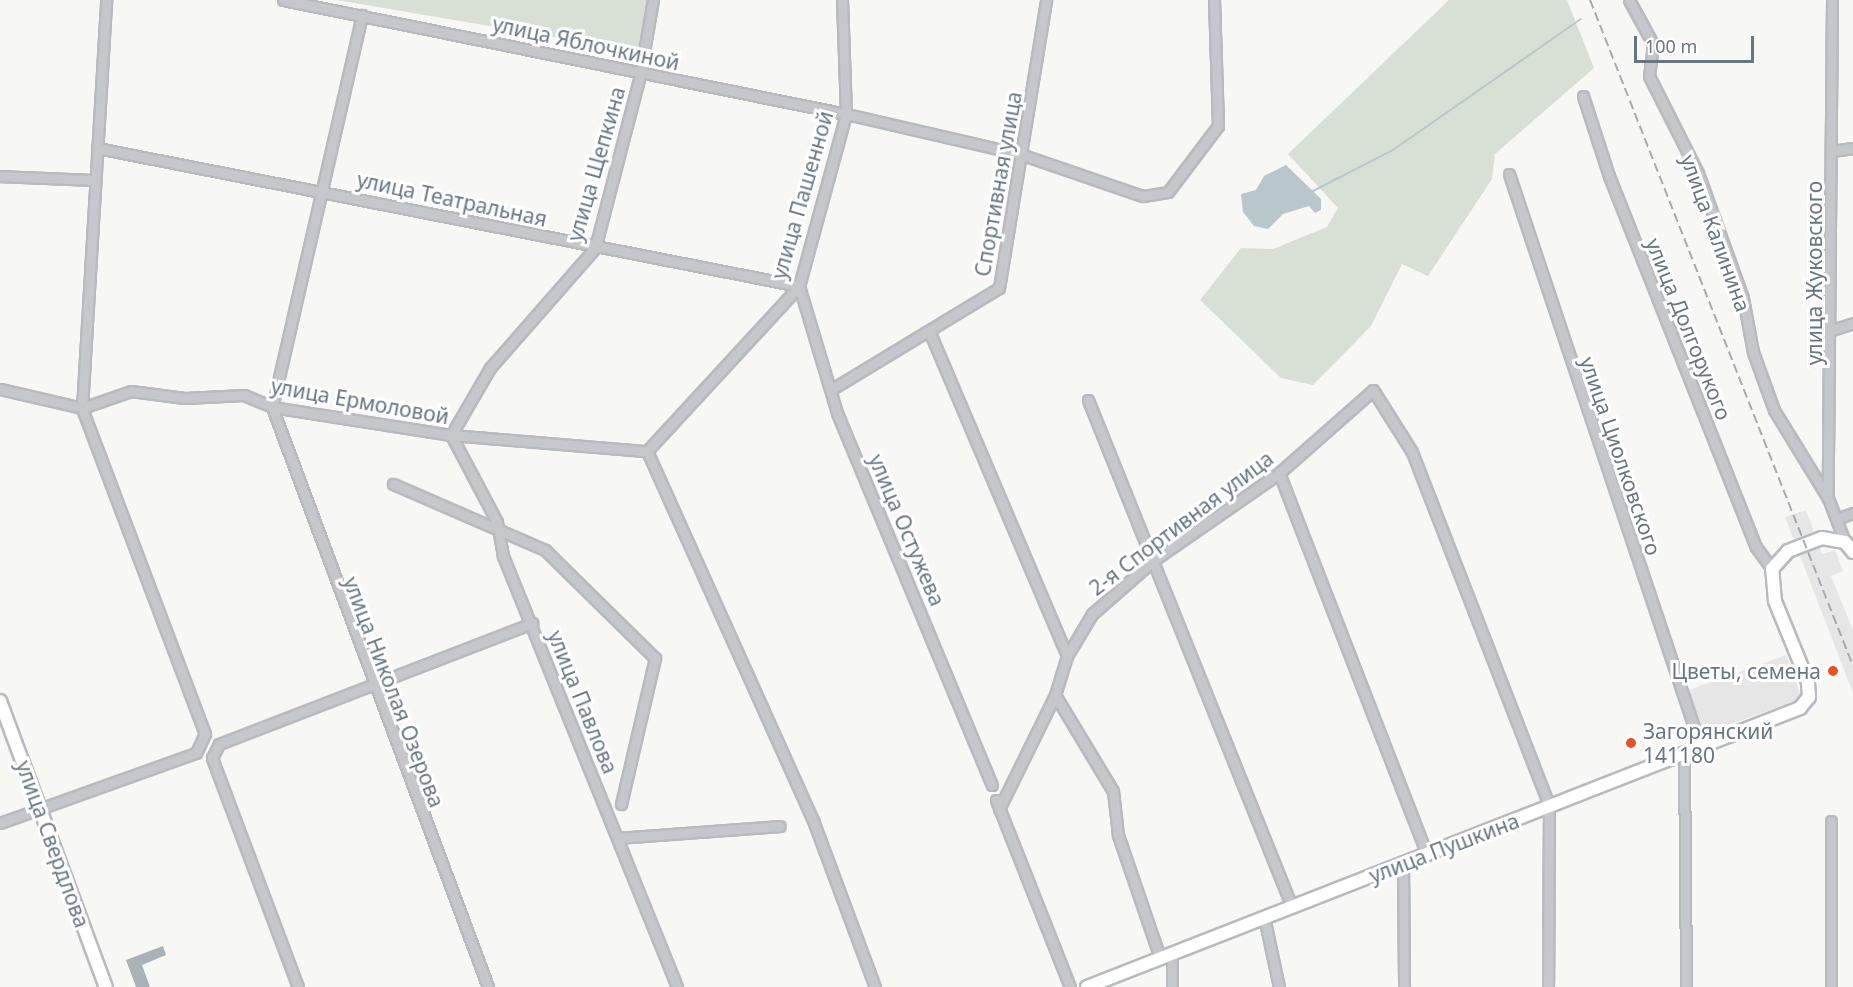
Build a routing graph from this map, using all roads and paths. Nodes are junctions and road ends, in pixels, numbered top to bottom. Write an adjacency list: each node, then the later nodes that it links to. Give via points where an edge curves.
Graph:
1 (106, 0): 13 (street)
2 (283, 0): 9 (street, улица Яблочкиной)
3 (653, 0): 10 (street, улица Щепкина)
4 (842, 0): 12 (street, улица Пашенной)
5 (1046, 0): 16 (street, Спортивная улица)
6 (1214, 0): 16 (street, улица Яблочкиной, via 1220,118 1168,192 1143,196)
7 (1629, 0): 35 (street, улица Калинина, via 1653,44 1649,76 1698,173 1743,298 1753,352 1774,410)
8 (1832, 0): 15 (street, улица Жуковского)
9 (362, 15): 10 (street, улица Яблочкиной); 20 (street)
10 (640, 75): 12 (street, улица Яблочкиной); 21 (street, улица Щепкина)
11 (1583, 96): 41 (street, улица Долгорукого, via 1613,187 1756,547)
12 (846, 114): 16 (street, улица Яблочкиной); 22 (street, улица Пашенной)
13 (97, 148): 19 (street); 20 (street, улица Театральная)
14 (1853, 148): 15 (street)
15 (1832, 151): 24 (street, улица Жуковского)
16 (1023, 154): 25 (street, Спортивная улица, via 999,288)
17 (1509, 174): 47 (street, улица Циолковского)
18 (0, 176): 19 (street)
19 (95, 180): 30 (street)
20 (322, 189): 21 (street, улица Театральная); 29 (street)
21 (595, 248): 22 (street, улица Театральная); 31 (street, улица Щепкина, via 490,368)
22 (799, 286): 27 (street, улица Остужева); 32 (street, улица Пашенной)
23 (1853, 323): 24 (street)
24 (1832, 330): 35 (street, улица Жуковского)
25 (930, 333): 27 (street, Спортивная улица); 43 (street)
26 (0, 389): 30 (street)
27 (832, 389): 49 (street, улица Остужева)
28 (1088, 400): 40 (street, via 1122,494)
29 (272, 407): 30 (street, улица Ермоловой, via 244,395 185,398 131,391); 31 (street, улица Ермоловой); 44 (street, улица Николая Озерова)
30 (82, 408): 52 (street, via 205,734 196,753)
31 (451, 435): 32 (street, улица Ермоловой); 38 (street, улица Павлова)
32 (647, 451): 66 (street, via 814,823)
33 (1279, 473): 40 (street, 2-я Спортивная улица); 51 (street, 2-я Спортивная улица, via 1373,390 1412,452); 57 (street)
34 (393, 484): 38 (street)
35 (1828, 498): 37 (street)
36 (1853, 513): 37 (street)
37 (1839, 518): 39 (street)
38 (499, 530): 42 (street, улица Павлова, via 503,556); 50 (street, via 545,550 655,658)
39 (1849, 547): 41 (main road, via 1833,538 1809,542 1788,551)
40 (1154, 560): 43 (street, 2-я Спортивная улица, via 1092,614); 59 (street)
41 (1772, 569): 47 (main road, улица Пушкина, via 1775,601 1808,682 1809,697 1800,708)
42 (532, 623): 44 (street); 56 (street, улица Павлова)
43 (1067, 656): 45 (street, 2-я Спортивная улица)
44 (371, 683): 63 (street, via 219,744 212,758); 64 (street, улица Николая Озерова)
45 (1054, 695): 61 (street, via 1113,791 1121,845); 67 (street, 2-я Спортивная улица, via 998,805)
46 (0, 701): 52 (main road, улица Свердлова)
47 (1701, 748): 48 (main road, улица Пушкина)
48 (1684, 754): 51 (main road, улица Пушкина); 73 (street)
49 (992, 785)
50 (621, 804)
51 (1549, 806): 57 (main road, улица Пушкина); 72 (street)
52 (40, 808): 54 (street); 62 (main road, улица Свердлова)
53 (1831, 821): 74 (street)
54 (0, 823)
55 (780, 826): 56 (street)
56 (618, 838): 65 (street, улица Павлова)
57 (1427, 855): 58 (main road, улица Пушкина)
58 (1403, 864): 59 (main road, улица Пушкина); 71 (street)
59 (1292, 907): 60 (main road, улица Пушкина)
60 (1264, 917): 61 (main road, улица Пушкина); 70 (street)
61 (1166, 956): 68 (main road, улица Пушкина); 69 (street)
62 (106, 987)
63 (298, 987)
64 (488, 987)
65 (677, 987)
66 (875, 987)
67 (1070, 987)
68 (1087, 987)
69 (1172, 987)
70 (1279, 987)
71 (1404, 987)
72 (1548, 987)
73 (1686, 987)
74 (1831, 987)

